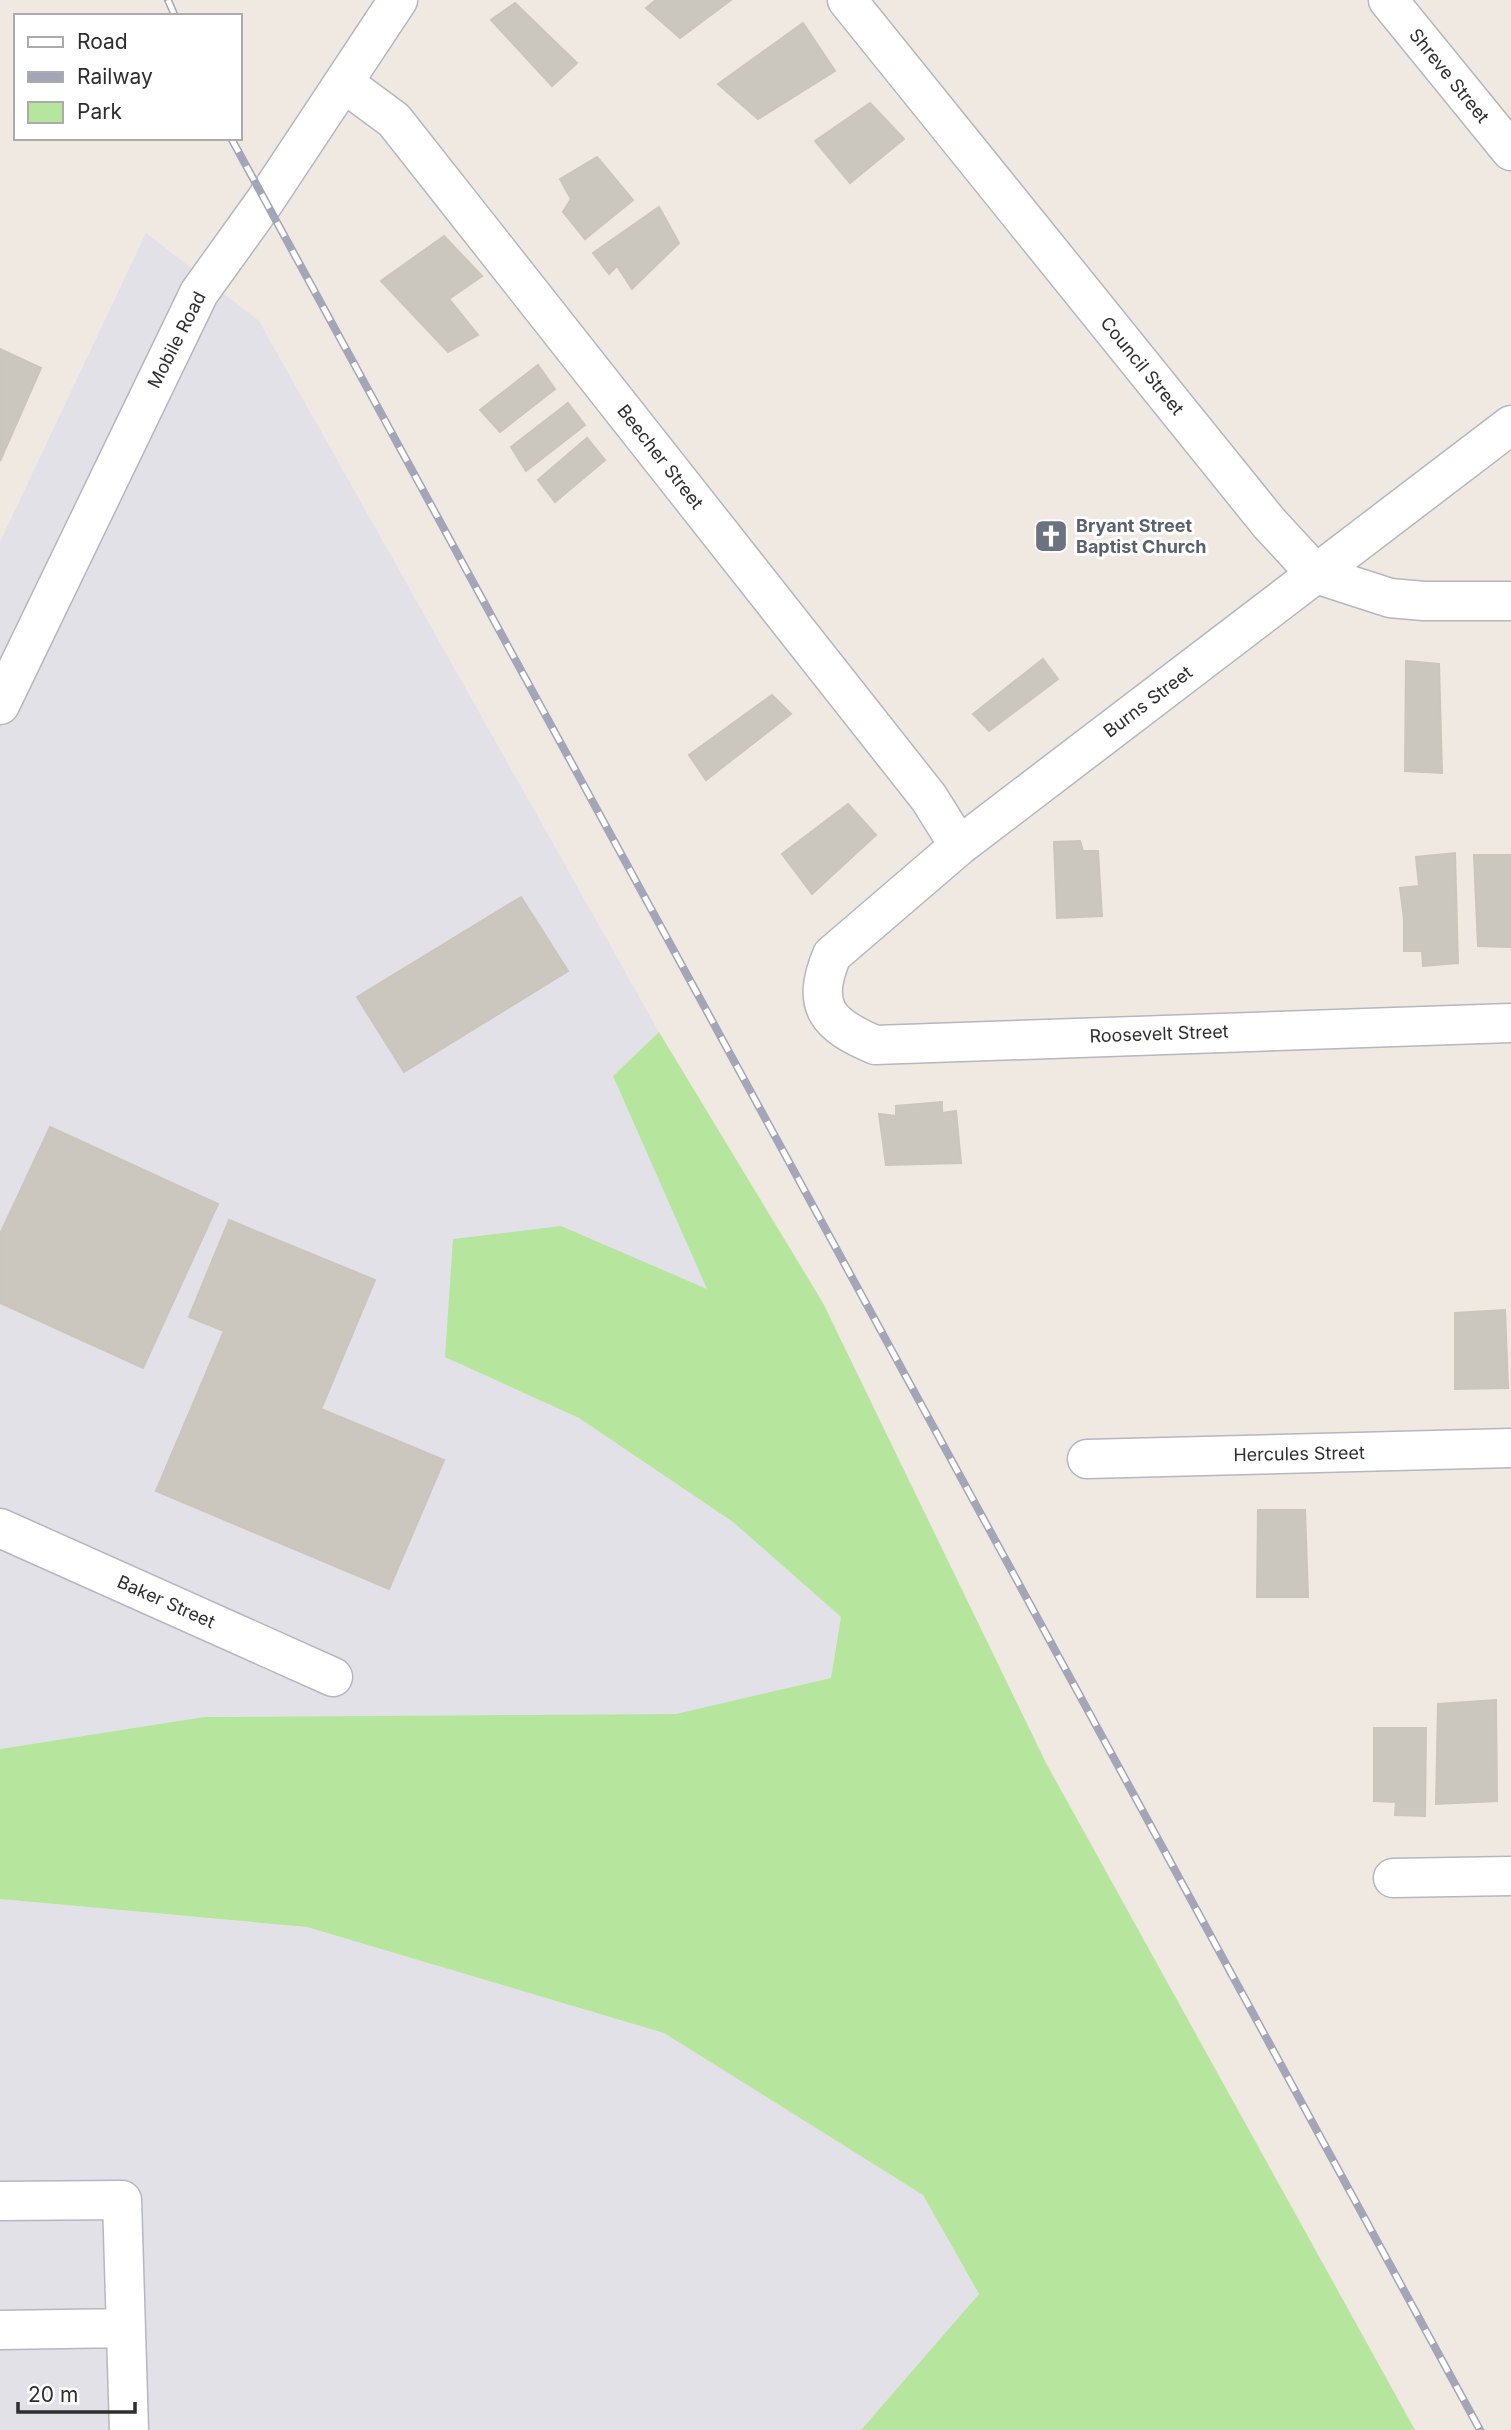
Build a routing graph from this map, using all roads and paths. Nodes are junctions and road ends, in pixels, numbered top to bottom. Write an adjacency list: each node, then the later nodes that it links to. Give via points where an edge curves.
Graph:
1 (398, 0): 4 (street, Mobile Road)
2 (847, 0): 7 (street, Council Street, via 1260,513)
3 (1388, 0): 5 (street, Shreve Street)
4 (344, 83): 9 (street, Mobile Road, via 199,293); 10 (street, Beecher Street, via 394,120 929,798)
5 (1511, 151)
6 (1511, 425): 7 (street, Burns Street)
7 (1316, 574): 8 (street, Council Street, via 1390,598); 10 (street, Burns Street)
8 (1511, 601)
9 (0, 705)
10 (959, 846): 11 (street, Burns Street, via 832,954 823,976)
11 (824, 1004): 12 (street, Roosevelt Street, via 846,1033 875,1045)
12 (1511, 1023)
13 (1511, 1448): 14 (street, Hercules Street)
14 (1087, 1459)
15 (0, 1528): 16 (street, Baker Street)
16 (333, 1676)
17 (1511, 1876): 18 (street)
18 (1392, 1878)
19 (0, 2201): 20 (street, via 122,2200)
20 (125, 2328): 21 (street); 22 (street)
21 (0, 2330)
22 (129, 2430)

